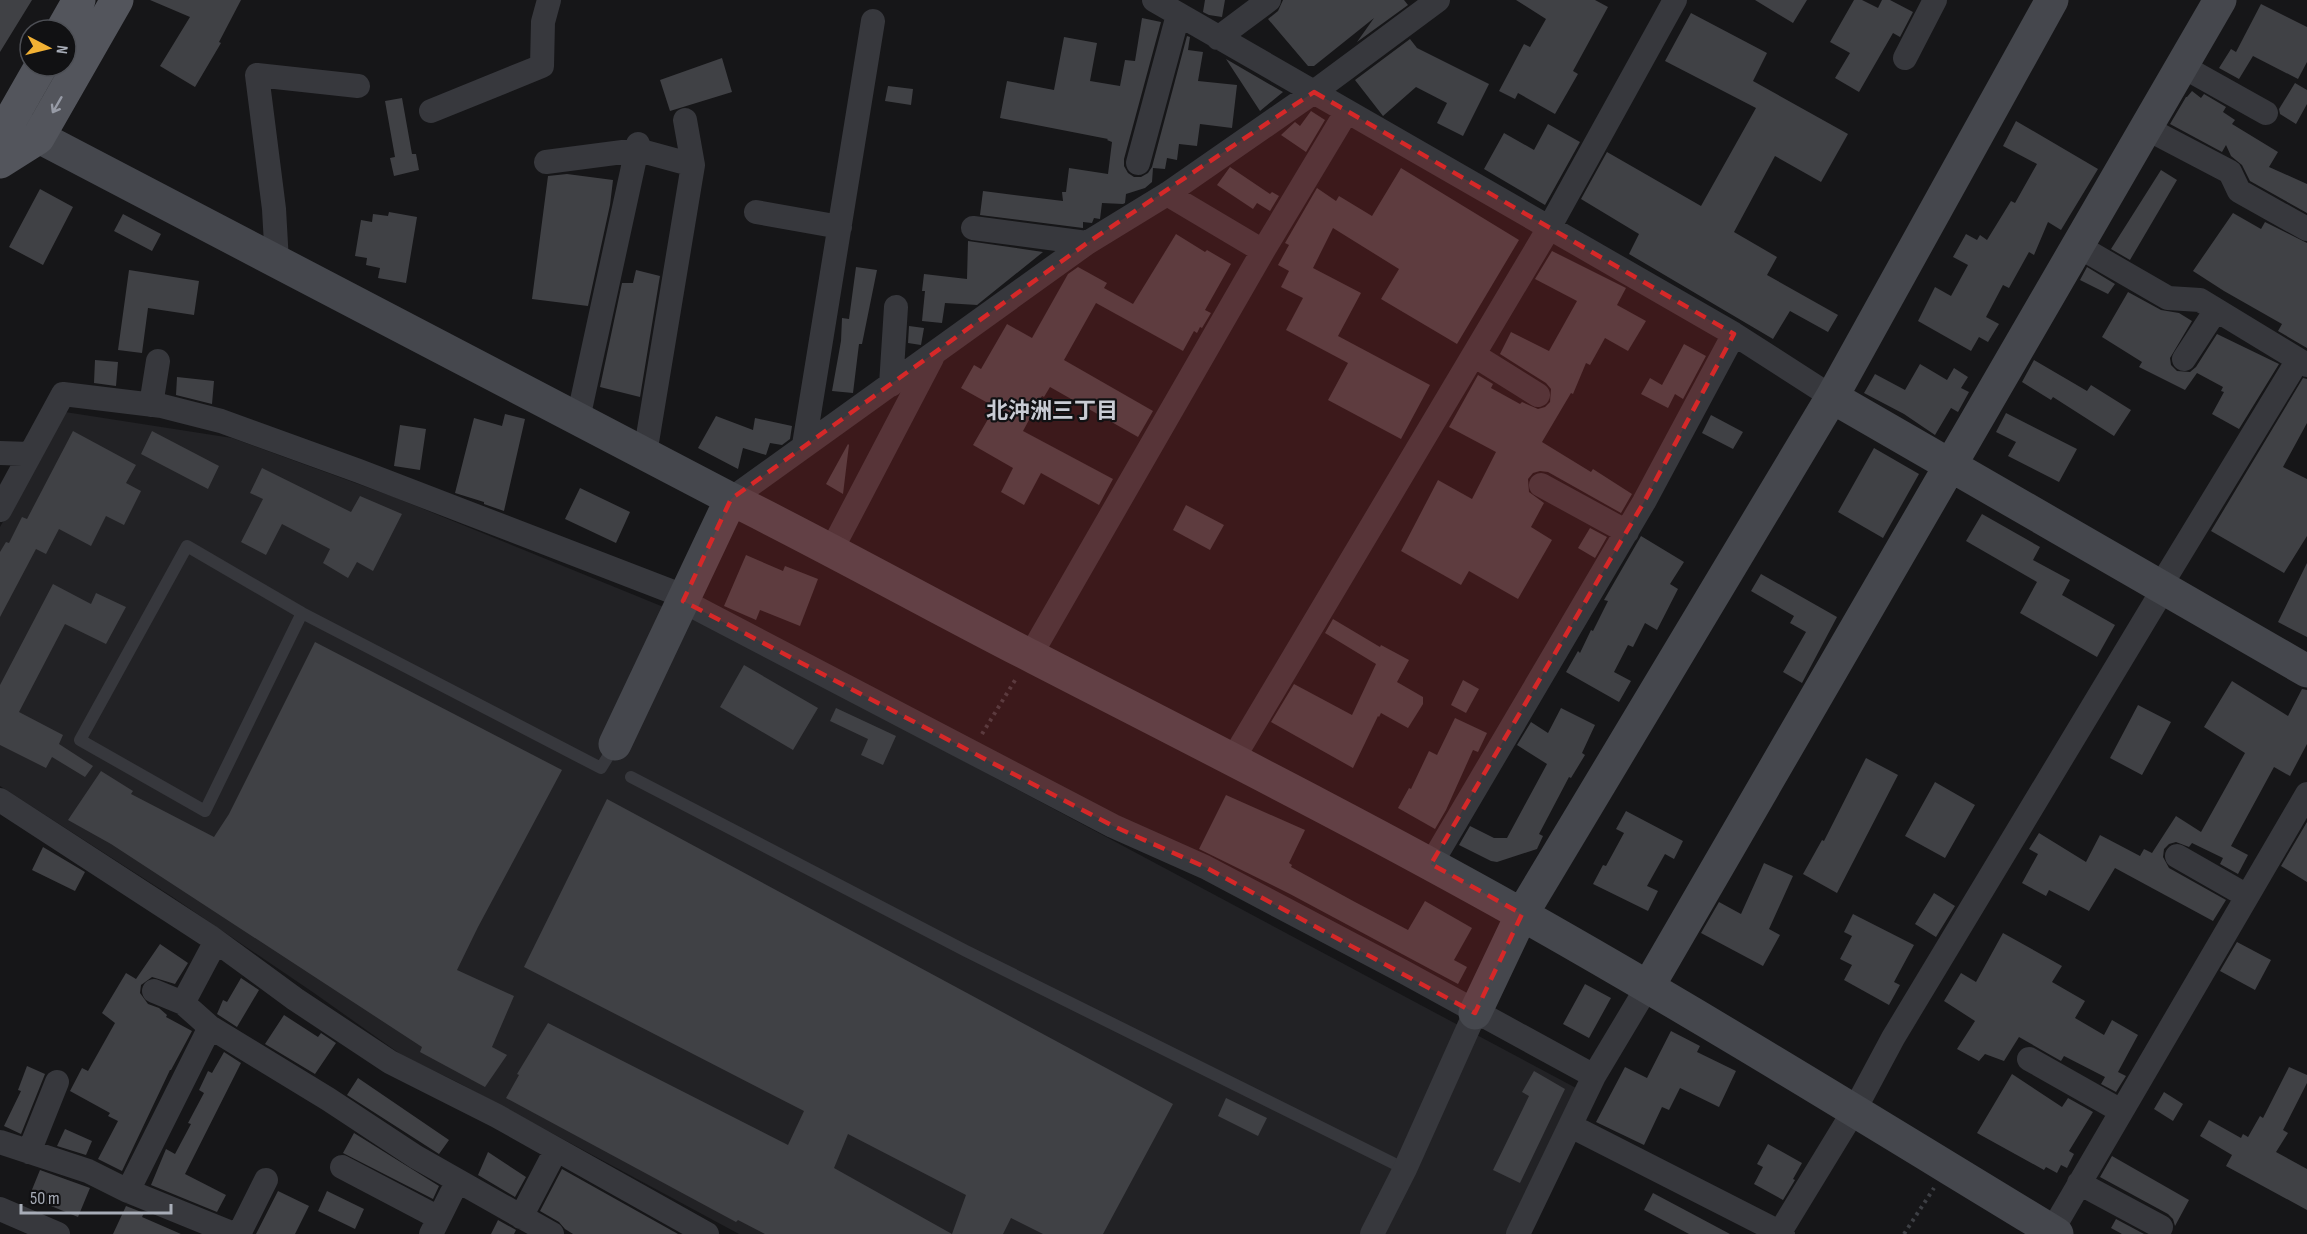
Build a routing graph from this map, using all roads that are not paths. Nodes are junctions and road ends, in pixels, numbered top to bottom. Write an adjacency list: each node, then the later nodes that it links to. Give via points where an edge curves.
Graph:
1 (79, 0): 12 (main road)
2 (117, 0): 26 (main road, one-way to 26)
3 (549, 0): 20 (street, via 543,22 542,66)
4 (1154, 0): 11 (street)
5 (1269, 0): 14 (street)
6 (1438, 0): 19 (street)
7 (1675, 0): 36 (street)
8 (2052, 0): 52 (street)
9 (2220, 0): 16 (street)
10 (1929, 2): 15 (street)
11 (1178, 15): 14 (street); 30 (street)
12 (69, 18)
13 (873, 21): 34 (street)
14 (1218, 38): 19 (street)
15 (1905, 58)
16 (2182, 66): 22 (street); 25 (street)
17 (33, 78): 23 (main road)
18 (358, 86): 41 (street, via 257,75)
19 (1314, 92): 21 (street); 32 (street)
20 (431, 111)
21 (1347, 111): 36 (street); 40 (street)
22 (2268, 115)
23 (5, 120): 26 (street); 28 (main road)
24 (685, 120): 31 (street)
25 (2146, 128): 37 (street, via 2230,172 2239,191); 39 (street)
26 (38, 138): 28 (main road); 41 (street)
27 (638, 147): 29 (street); 31 (street); 54 (street)
28 (0, 162)
29 (546, 162)
30 (1138, 163)
31 (693, 165): 58 (street)
32 (1167, 194): 38 (street); 40 (street)
33 (756, 212): 34 (street)
34 (840, 227): 55 (street)
35 (973, 228): 38 (street)
36 (1549, 228): 44 (street); 45 (street)
37 (2307, 229)
38 (1087, 243): 46 (street)
39 (2078, 246): 43 (street, via 2168,298 2200,300); 59 (street)
40 (1263, 251): 68 (street)
41 (277, 262): 54 (street)
42 (896, 308): 50 (street)
43 (2216, 310): 47 (street); 49 (street)
44 (1734, 334): 52 (street); 63 (street)
45 (1474, 355): 51 (street); 71 (street)
46 (933, 356): 50 (street); 64 (street)
47 (2184, 358)
48 (158, 361): 53 (street)
49 (2302, 362): 65 (street)
50 (891, 385): 55 (street)
51 (1538, 395)
52 (1832, 397): 59 (street); 78 (street)
53 (151, 405): 57 (street, via 63,394); 66 (street, via 220,421 349,467)
54 (578, 419): 58 (street)
55 (804, 446): 61 (street)
56 (0, 453): 57 (street)
57 (30, 454): 62 (street)
58 (645, 454): 61 (street)
59 (1948, 470): 65 (street); 80 (street)
60 (1541, 485): 63 (street)
61 (732, 499): 64 (street); 66 (street)
62 (0, 510)
63 (1627, 532): 76 (street)
64 (832, 549): 68 (street)
65 (2167, 580): 69 (street); 88 (street, via 1893,1038)
66 (684, 599): 70 (street); 83 (street, via 1113,826 1205,867)
67 (302, 614): 67 (lane, via 205,811 80,740 187,546); 70 (lane, via 601,768)
68 (1030, 656): 71 (street)
69 (2307, 672)
70 (615, 744)
71 (1231, 758): 76 (street)
72 (631, 777): 95 (lane, via 966,951)
73 (2307, 794): 77 (street)
74 (0, 800): 79 (street)
75 (2177, 856): 77 (street)
76 (1431, 864): 78 (street)
77 (2247, 896): 89 (street)
78 (1522, 914): 80 (street); 83 (street)
79 (216, 940): 82 (street); 92 (street, via 390,1062)
80 (1648, 987): 86 (street); 88 (street)
81 (154, 991): 82 (street)
82 (183, 1003): 84 (street)
83 (1475, 1013): 86 (street); 95 (street)
84 (210, 1027): 98 (street); 101 (street, via 416,1157)
85 (2029, 1059): 89 (street)
86 (1594, 1076): 90 (street)
87 (57, 1082): 93 (street)
88 (1855, 1109): 104 (street); 105 (street)
89 (2121, 1111): 97 (street)
90 (1571, 1126): 104 (street); 112 (street)
91 (0, 1142): 93 (street)
92 (556, 1150): 101 (street); 110 (street)
93 (29, 1152): 98 (street, via 87,1171)
94 (342, 1167): 102 (street, via 376,1175)
95 (1405, 1168): 111 (street)
96 (266, 1180): 108 (street)
97 (2079, 1183): 103 (street); 105 (street)
98 (128, 1191): 107 (street)
99 (451, 1194): 102 (street)
100 (0, 1209): 106 (street)
101 (521, 1217): 109 (street)
102 (435, 1226)
103 (2161, 1227)
104 (1778, 1233)
105 (2053, 1233)
106 (58, 1234)
107 (234, 1234)
108 (239, 1234)
109 (552, 1234)
110 (708, 1234)
111 (1372, 1234)
112 (1518, 1234)

